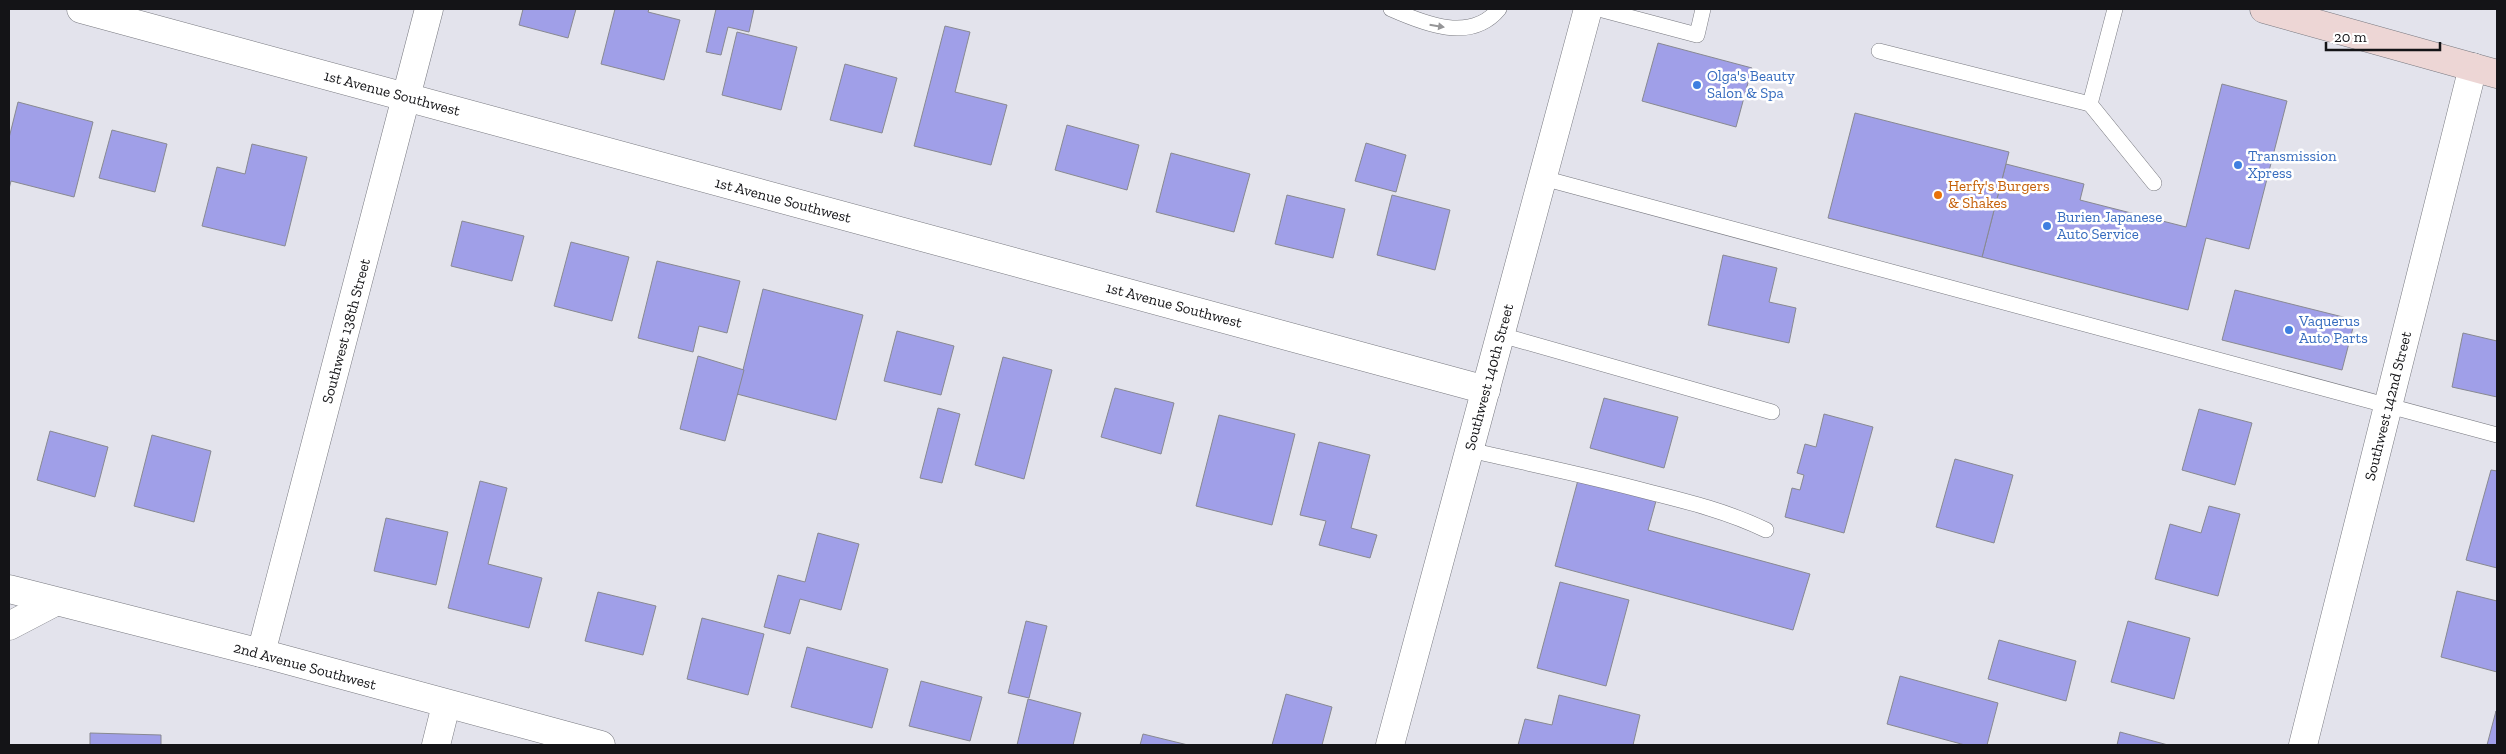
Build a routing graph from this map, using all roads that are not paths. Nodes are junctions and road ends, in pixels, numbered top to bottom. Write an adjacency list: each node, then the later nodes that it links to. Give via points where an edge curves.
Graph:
1 (81, 9): 12 (street, 1st Avenue Southwest)
2 (429, 9): 12 (street, Southwest 138th Street)
3 (1391, 9): 4 (lane, one-way to 4, via 1424,24 1462,29 1491,18)
4 (1499, 9)
5 (1588, 9): 14 (street, Southwest 140th Street)
6 (1599, 9): 7 (lane, via 1697,35)
7 (1703, 9)
8 (2115, 9): 13 (lane)
9 (2264, 9): 11 (main road)
10 (1879, 51): 13 (lane)
11 (2485, 70): 18 (street, Southwest 142nd Street)
12 (407, 98): 17 (street, 1st Avenue Southwest); 26 (street, Southwest 138th Street)
13 (2090, 104): 15 (lane)
14 (1543, 178): 16 (street, Southwest 140th Street); 18 (lane)
15 (2154, 183)
16 (1501, 335): 17 (street, Southwest 140th Street); 19 (lane)
17 (1486, 390): 21 (street, Southwest 140th Street)
18 (2388, 406): 20 (lane); 31 (street, Southwest 142nd Street)
19 (1772, 412)
20 (2497, 435)
21 (1470, 450): 22 (lane, via 1688,502 1742,518); 30 (street, Southwest 140th Street)
22 (1766, 530)
23 (9, 589): 24 (street, 2nd Avenue Southwest)
24 (54, 602): 25 (street); 26 (street, 2nd Avenue Southwest)
25 (9, 626)
26 (261, 653): 27 (street, 2nd Avenue Southwest)
27 (446, 704): 28 (street); 29 (street, 2nd Avenue Southwest)
28 (436, 745)
29 (601, 745)
30 (1390, 745)
31 (2303, 745)

